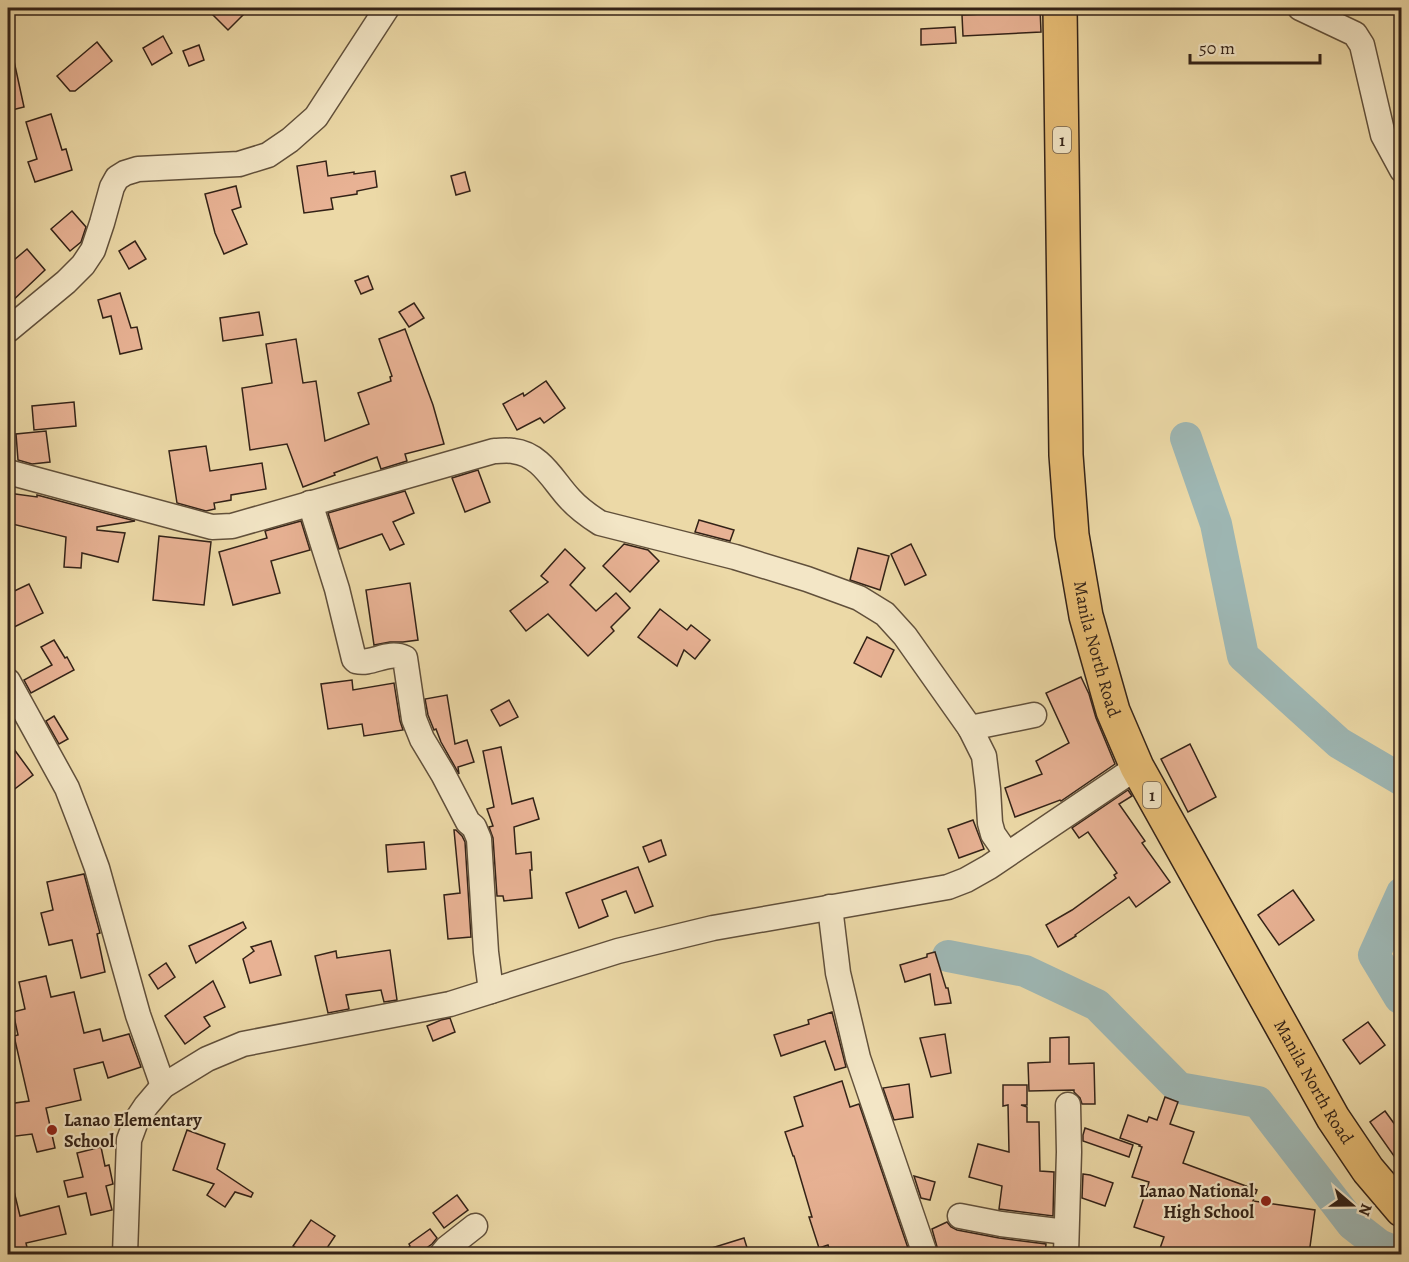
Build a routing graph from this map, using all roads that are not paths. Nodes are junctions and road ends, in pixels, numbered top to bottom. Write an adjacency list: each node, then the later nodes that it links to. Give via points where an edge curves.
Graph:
1 (387, 8): 5 (street, via 316,117 268,155 239,164 138,169 117,178 93,250 83,265)
2 (1060, 8): 11 (highway, Manila North Road / 1, via 1066,455 1072,535 1086,616 1113,711)
3 (1300, 8): 4 (street, via 1354,33 1362,45 1383,135)
4 (1401, 170)
5 (8, 330)
6 (8, 472): 7 (street, via 212,527 232,526)
7 (310, 503): 10 (street, via 494,451 514,451 534,459 570,499 600,523 735,557 859,598 885,614 905,636); 14 (street, via 354,659 362,663 395,655 405,658 414,719 422,739 480,839)
8 (8, 681): 15 (street, via 67,788 82,827)
9 (1034, 716): 10 (street)
10 (970, 728): 12 (street, via 984,756 993,834)
11 (1137, 767): 12 (street); 17 (highway, Manila North Road / 1, via 1334,1118 1368,1170)
12 (1007, 854): 13 (street, via 948,887)
13 (830, 907): 14 (street, via 702,930 618,951); 23 (street, via 838,973 858,1058)
14 (490, 991): 15 (street, via 450,1004 243,1044 207,1059)
15 (163, 1086): 21 (street, via 136,1121 129,1140)
16 (1068, 1104): 20 (street)
17 (1401, 1210)
18 (960, 1216): 20 (street)
19 (475, 1226): 22 (street)
20 (1066, 1243)
21 (125, 1254)
22 (442, 1254)
23 (925, 1254)

